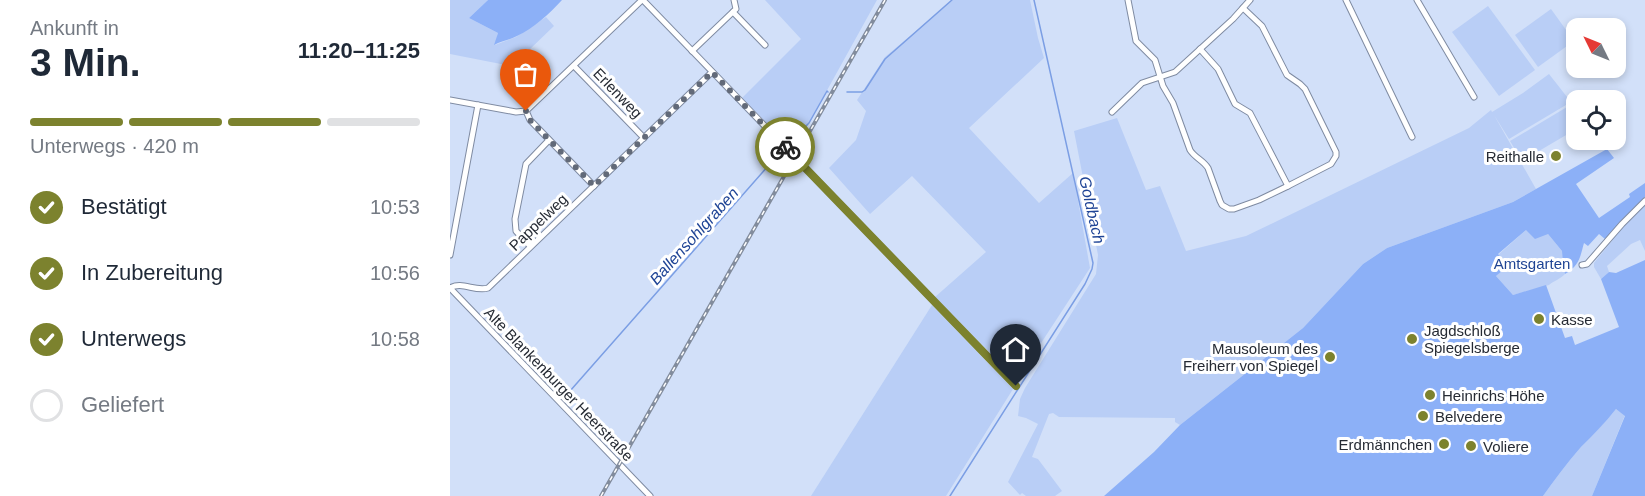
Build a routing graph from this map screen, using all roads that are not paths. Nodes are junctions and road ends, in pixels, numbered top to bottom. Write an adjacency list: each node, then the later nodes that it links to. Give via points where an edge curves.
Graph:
1 (643, 0): 11 (street); 12 (street)
2 (734, 0): 8 (street)
3 (1128, 0): 14 (street, via 1136,41 1155,60)
4 (1250, 0): 7 (street)
5 (1346, 0): 20 (street)
6 (1417, 0): 15 (street)
7 (1243, 8): 10 (street); 24 (street, via 1262,26 1287,75 1305,89 1336,152 1331,164)
8 (733, 12): 9 (street); 11 (street)
9 (765, 45)
10 (1200, 49): 14 (street, via 1175,72); 24 (street, via 1218,69 1235,104 1250,112)
11 (692, 51): 13 (street)
12 (574, 66): 18 (street); 21 (street, Erlenweg)
13 (712, 72): 21 (street, Pappelweg); 30 (street)
14 (1160, 76): 19 (street, via 1142,83); 24 (street, via 1190,150 1205,163 1225,207 1234,209)
15 (1474, 97)
16 (450, 100): 17 (street)
17 (478, 105): 18 (street); 27 (street)
18 (526, 111): 22 (street)
19 (1112, 112)
20 (1412, 137)
21 (644, 138): 23 (street, Pappelweg)
22 (549, 140): 23 (street); 26 (street, via 526,164 515,219 516,231)
23 (594, 186): 26 (street, Pappelweg)
24 (1288, 186)
25 (1645, 201): 28 (street)
26 (530, 246): 29 (street, Pappelweg, via 488,288)
27 (450, 255)
28 (1582, 265)
29 (450, 288): 31 (street, Alte Blankenburger Heerstraße)
30 (1016, 386)
31 (650, 496)

